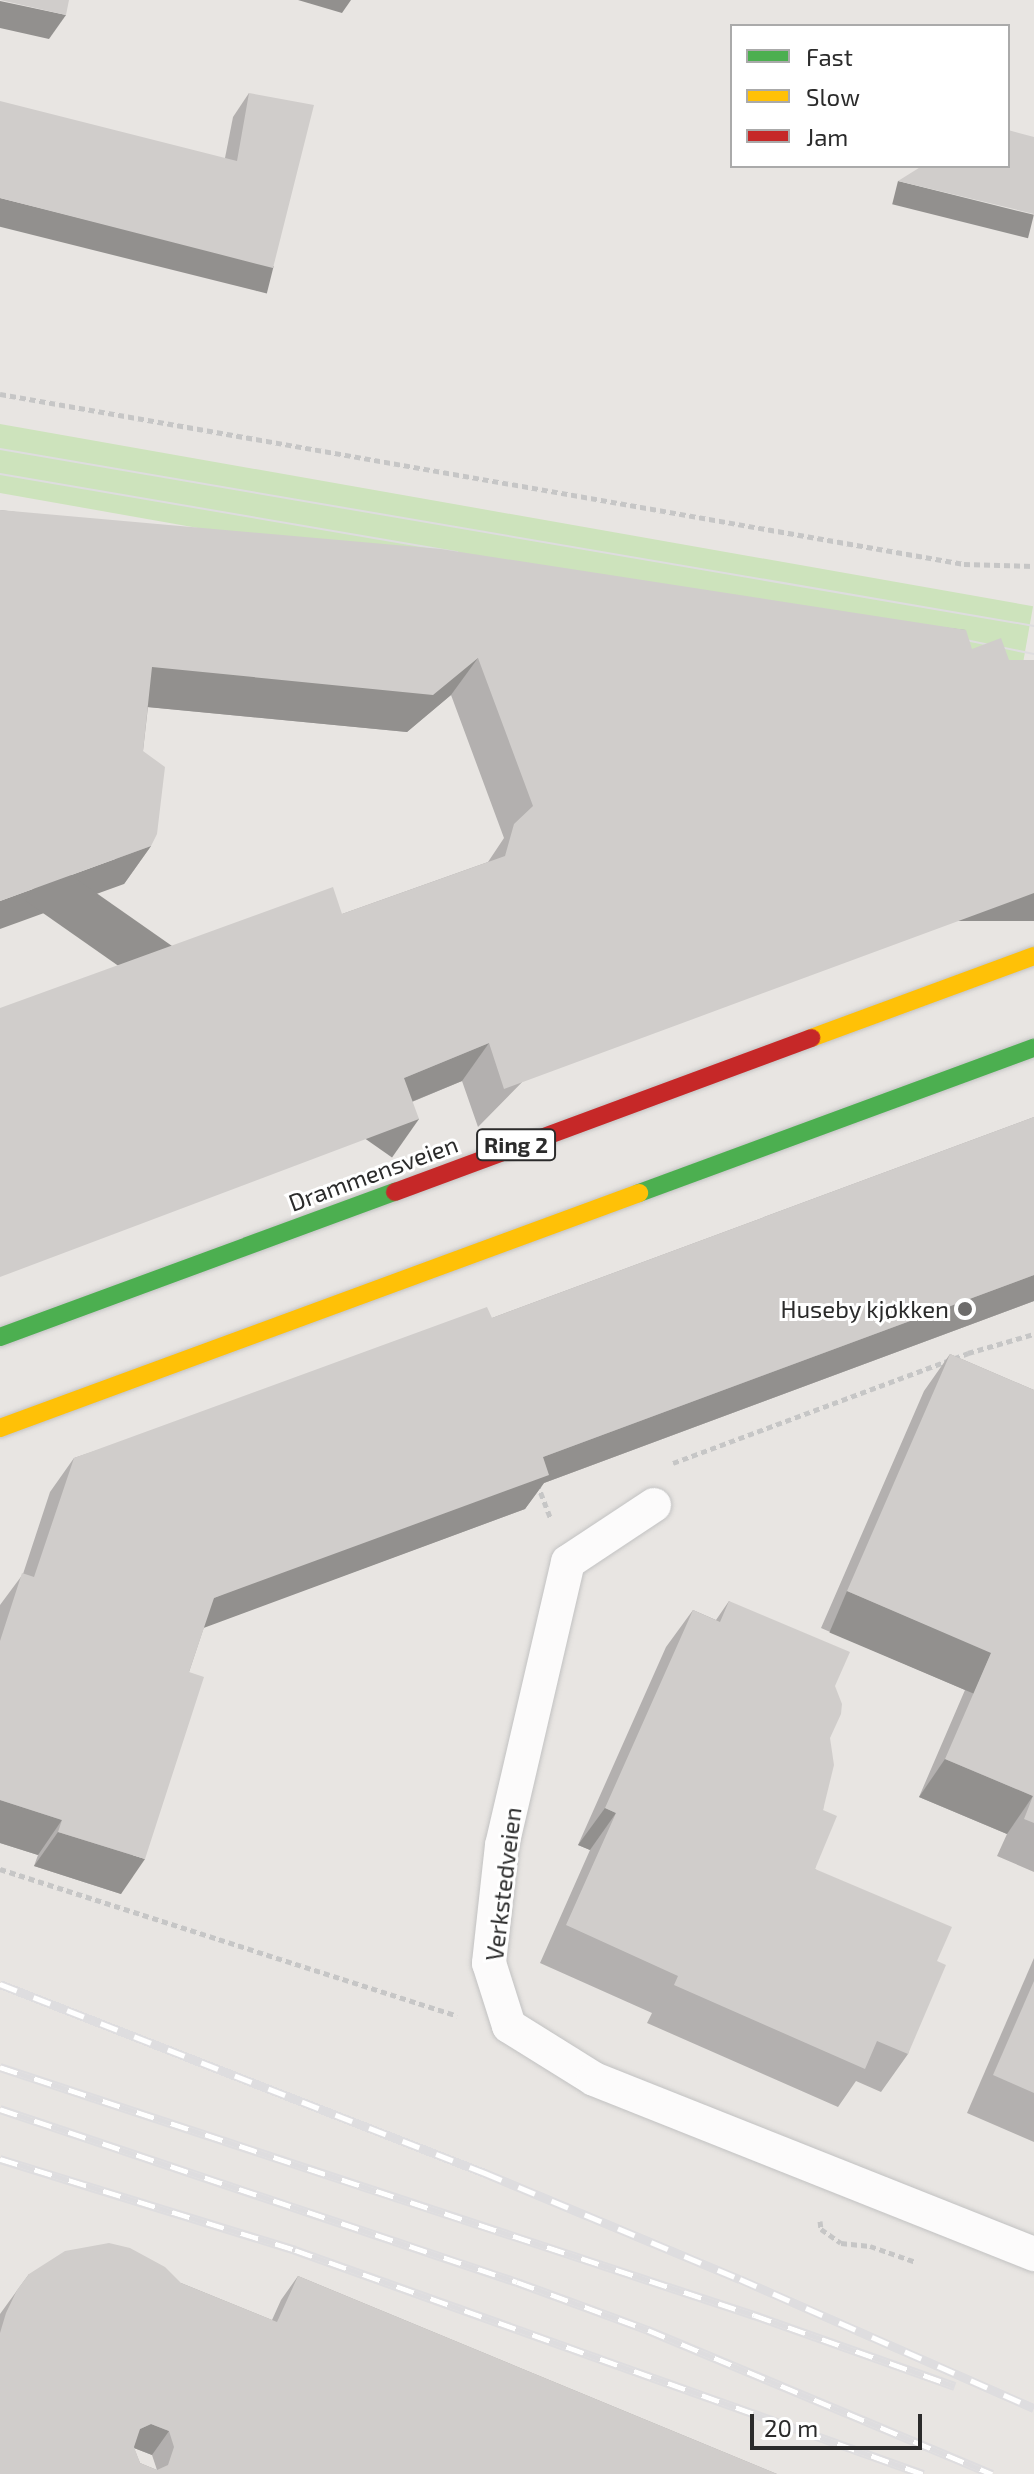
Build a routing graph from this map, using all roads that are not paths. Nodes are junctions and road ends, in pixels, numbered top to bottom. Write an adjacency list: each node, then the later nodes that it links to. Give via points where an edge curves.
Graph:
1 (1034, 956): 3 (main road, Drammensveien / Ring 2)
2 (1034, 1048): 4 (main road)
3 (0, 1337)
4 (0, 1428)
5 (654, 1505): 6 (lane, Verkstedveien, via 568,1562 502,1845 489,1963 509,2026 594,2079)
6 (1034, 2254)

